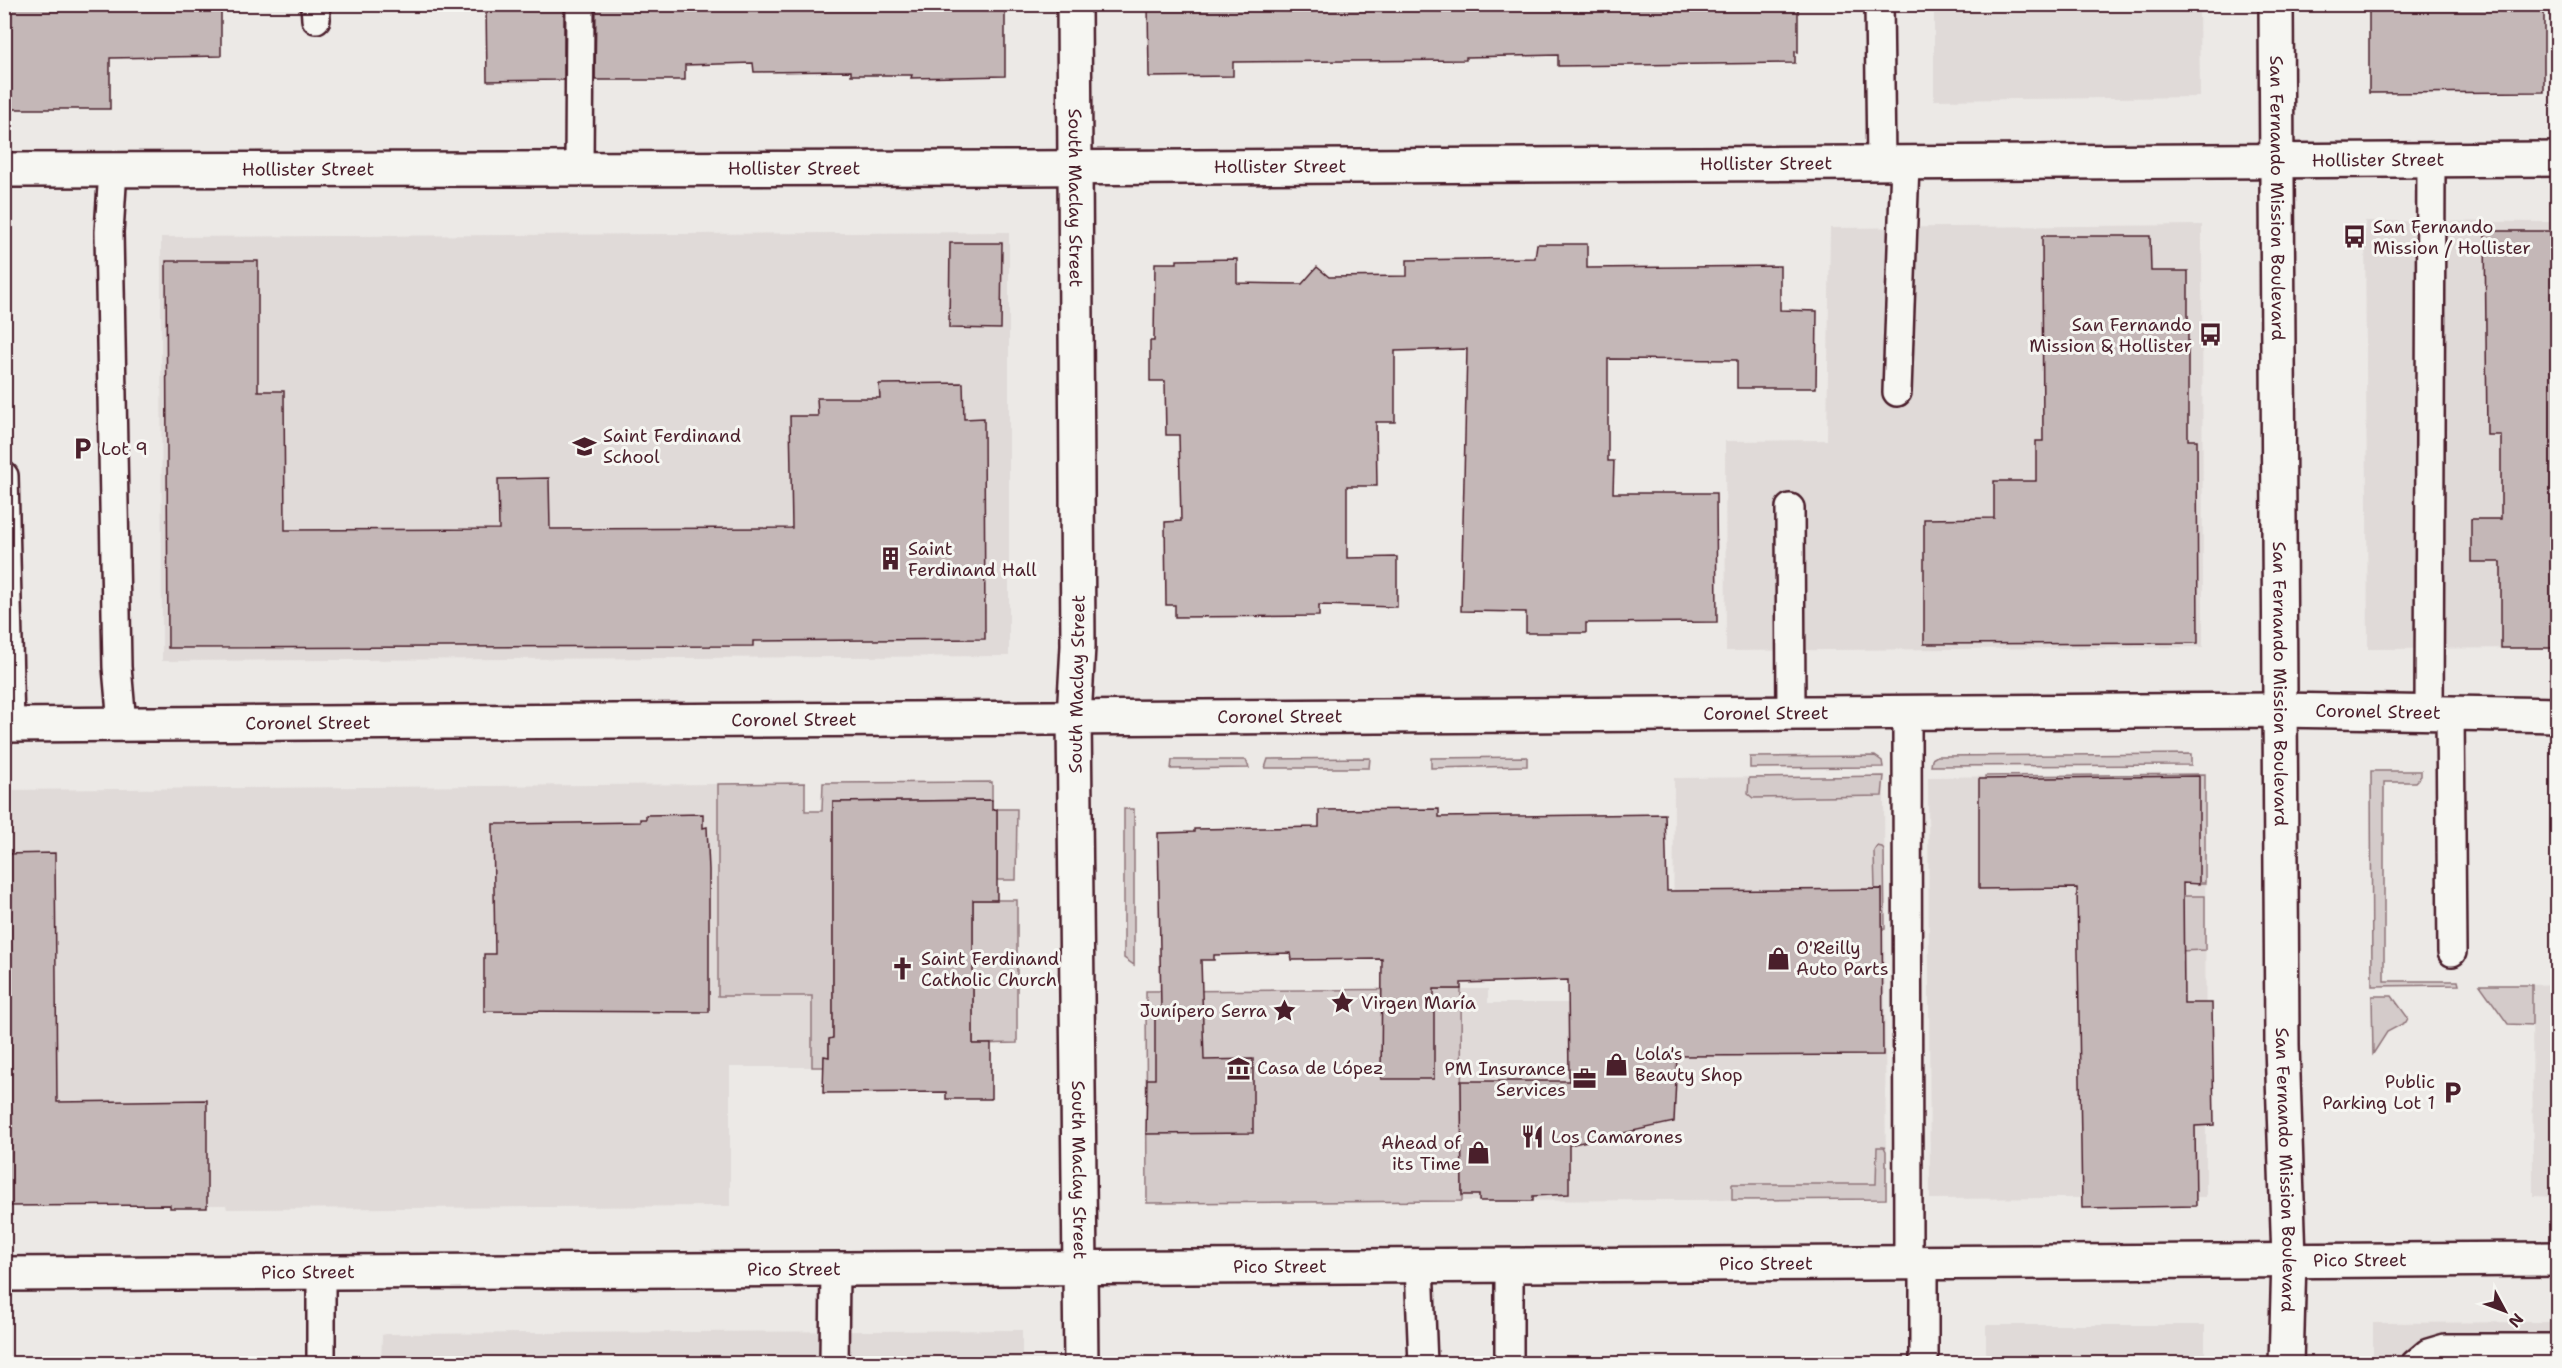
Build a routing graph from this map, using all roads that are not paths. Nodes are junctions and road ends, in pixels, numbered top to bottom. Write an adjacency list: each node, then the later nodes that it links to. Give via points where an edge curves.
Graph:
1 (580, 4): 10 (lane)
2 (1074, 4): 9 (street, South Maclay Street)
3 (1879, 4): 8 (lane)
4 (2276, 4): 6 (street, San Fernando Mission Boulevard)
5 (2558, 159): 7 (street, Hollister Street)
6 (2278, 160): 7 (street, Hollister Street); 8 (street, Hollister Street); 16 (street, San Fernando Mission Boulevard)
7 (2431, 160): 19 (lane)
8 (1893, 163): 9 (street, Hollister Street); 13 (lane)
9 (1075, 168): 10 (street, Hollister Street); 21 (street, South Maclay Street, via 1078,646)
10 (579, 169): 12 (street, Hollister Street)
11 (4, 170): 12 (street, Hollister Street)
12 (113, 170): 23 (lane, via 109,232 117,667)
13 (1897, 392)
14 (4, 476): 22 (lane)
15 (1790, 508): 18 (lane)
16 (2279, 710): 17 (street, Coronel Street); 19 (street, Coronel Street); 26 (street, San Fernando Mission Boulevard, via 2282,1045)
17 (1907, 712): 18 (street, Coronel Street); 27 (lane)
18 (1791, 713): 21 (street, Coronel Street)
19 (2439, 713): 20 (street, Coronel Street); 24 (lane)
20 (2558, 714)
21 (1074, 718): 23 (street, Coronel Street); 30 (street, South Maclay Street)
22 (7, 724): 23 (street, Coronel Street)
23 (122, 724)
24 (2452, 952)
25 (2558, 1259): 26 (street, Pico Street)
26 (2289, 1260): 27 (street, Pico Street); 41 (street, San Fernando Mission Boulevard)
27 (1916, 1262): 28 (street, Pico Street); 40 (lane)
28 (1509, 1264): 29 (street, Pico Street); 39 (lane)
29 (1419, 1265): 30 (street, Pico Street); 38 (lane)
30 (1081, 1267): 31 (street, Pico Street); 37 (street, South Maclay Street)
31 (835, 1268): 32 (street, Pico Street); 36 (lane)
32 (321, 1271): 33 (street, Pico Street); 35 (lane)
33 (4, 1274)
34 (2558, 1348): 42 (lane, via 2445,1348 2428,1353)
35 (321, 1364)
36 (834, 1364)
37 (1081, 1364)
38 (1423, 1364)
39 (1509, 1364)
40 (1924, 1364)
41 (2286, 1364)
42 (2415, 1364)

